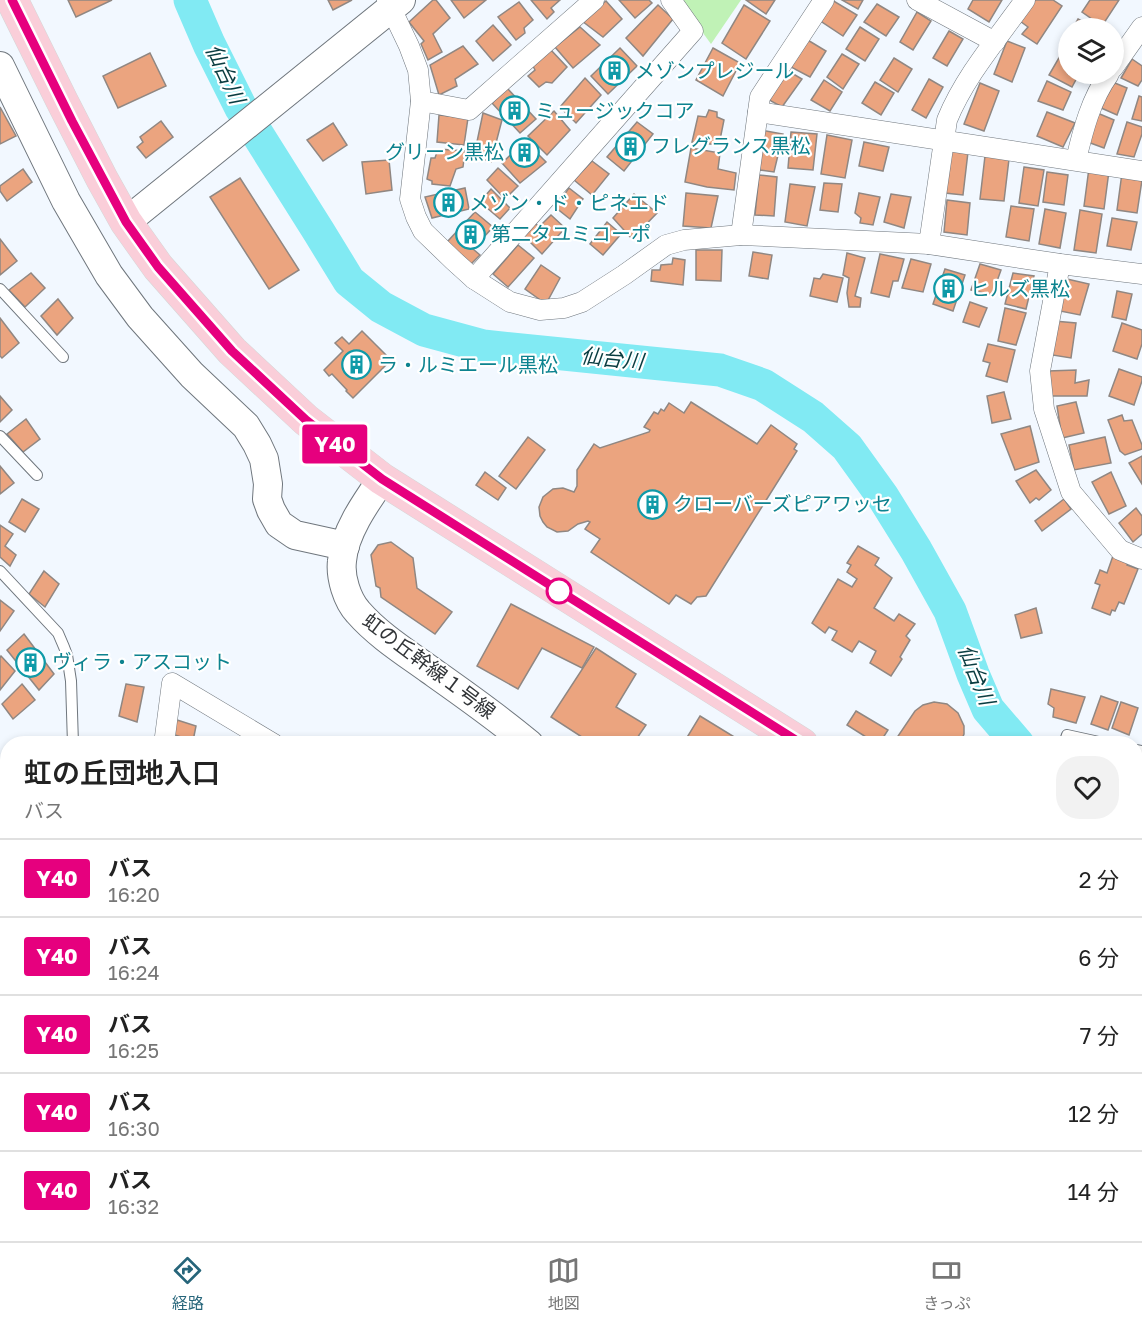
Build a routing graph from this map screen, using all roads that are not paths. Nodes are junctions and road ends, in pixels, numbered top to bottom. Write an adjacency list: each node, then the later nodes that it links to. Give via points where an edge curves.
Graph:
1 (12, 0): 18 (main road)
2 (594, 0): 13 (street, via 469,110)
3 (670, 0): 23 (street, via 693,31)
4 (824, 0): 14 (street, via 760,98)
5 (1025, 0): 9 (street)
6 (923, 1): 9 (street)
7 (393, 3): 13 (street, via 418,70); 18 (street)
8 (1142, 27): 10 (street)
9 (995, 42): 15 (street, via 955,101)
10 (1124, 52)
11 (0, 66): 29 (street, via 66,201 108,275 192,375 246,426 264,459 267,499 279,524 295,535)
12 (1102, 84): 16 (street, via 1085,123)
13 (421, 101): 23 (street, via 410,199 423,231)
14 (758, 112): 15 (street); 19 (street)
15 (944, 140): 16 (street); 20 (street)
16 (1076, 160): 17 (street)
17 (1142, 171)
18 (126, 222): 28 (main road, via 158,267 232,351 306,420)
19 (741, 235): 20 (street); 23 (street, via 666,245 582,302 564,308 540,310 510,302)
20 (929, 244): 21 (street)
21 (1060, 264): 22 (street); 30 (street, via 1040,370 1044,409 1071,492 1120,550)
22 (1142, 274)
23 (474, 279)
24 (0, 289): 25 (lane)
25 (63, 357)
26 (0, 436): 27 (lane)
27 (37, 475)
28 (382, 479): 29 (street, 虹の丘幹線１号線); 36 (main road)
29 (345, 546): 35 (street, 虹の丘幹線１号線, via 344,586 357,611 384,636)
30 (1142, 559)
31 (0, 571): 32 (lane, via 58,633 64,646)
32 (73, 736)
33 (165, 736): 34 (street, via 172,684)
34 (256, 736)
35 (520, 736)
36 (789, 736)

